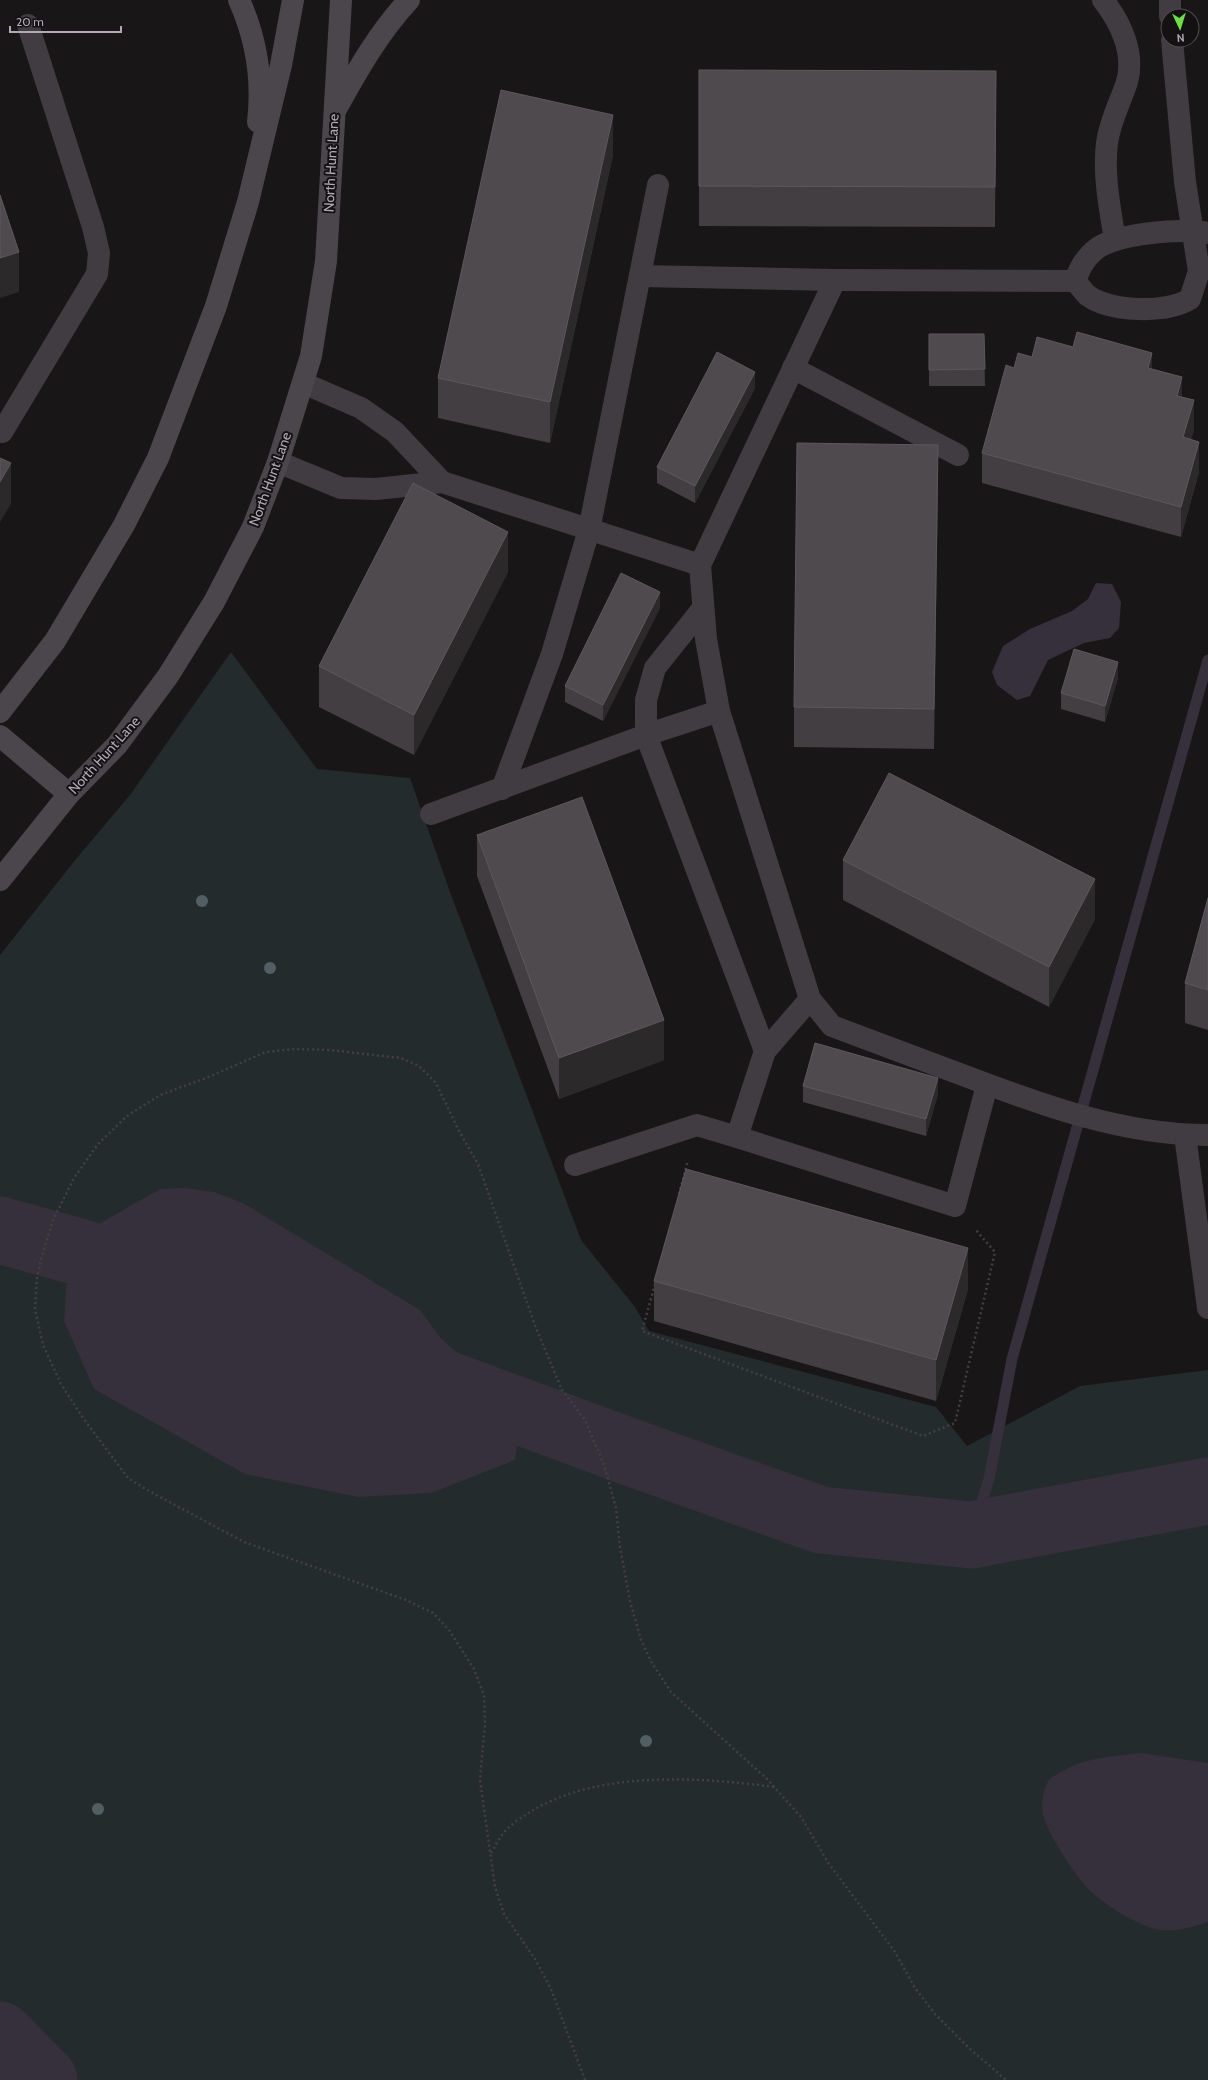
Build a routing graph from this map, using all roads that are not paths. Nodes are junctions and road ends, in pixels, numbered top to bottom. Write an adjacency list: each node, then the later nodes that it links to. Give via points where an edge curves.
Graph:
1 (239, 0): 10 (main road, via 256,50 259,108)
2 (293, 0): 10 (main road, via 281,65)
3 (341, 0): 8 (main road, North Hunt Lane)
4 (409, 0): 8 (main road, via 364,59)
5 (1103, 0): 12 (lane, via 1120,25 1128,53 1129,68 1127,82 1110,124 1107,144 1107,185)
6 (28, 25): 18 (lane, via 93,227 99,253 97,274 2,432)
7 (1173, 48): 11 (lane, via 1184,182)
8 (333, 116): 17 (main road, North Hunt Lane, via 326,261 311,356)
9 (658, 185): 13 (lane)
10 (248, 202): 26 (main road, via 216,306 158,458 124,525 56,641)
11 (1201, 232): 12 (lane, via 1157,232); 15 (lane, via 1199,271 1190,299 1181,305 1157,310 1106,305 1087,295)
12 (1115, 240): 15 (lane, via 1095,249 1082,264)
13 (640, 276): 14 (lane); 22 (lane)
14 (835, 280): 15 (lane); 16 (lane)
15 (1075, 281)
16 (793, 368): 19 (lane); 23 (lane)
17 (303, 383): 20 (main road, North Hunt Lane); 21 (lane, via 361,408 395,432)
18 (0, 430)
19 (958, 455)
20 (278, 462): 21 (lane, via 341,488 376,489); 30 (main road, North Hunt Lane, via 252,527 214,602 168,676 117,745)
21 (442, 482): 22 (lane)
22 (589, 530): 23 (lane); 29 (lane, via 552,654)
23 (700, 565): 24 (lane)
24 (703, 608): 25 (lane); 28 (lane, via 655,668 646,700)
25 (719, 711): 28 (lane); 33 (lane)
26 (0, 712)
27 (0, 736): 30 (main road)
28 (646, 736): 29 (lane); 34 (lane)
29 (502, 789): 31 (lane)
30 (69, 794): 32 (main road, North Hunt Lane)
31 (431, 814)
32 (0, 880)
33 (810, 999): 34 (lane); 35 (lane, via 832,1026)
34 (765, 1051): 38 (lane)
35 (987, 1085): 36 (lane, via 1042,1104 1122,1126); 38 (lane, via 955,1206)
36 (1185, 1135): 37 (lane); 40 (lane)
37 (1208, 1135)
38 (737, 1137): 39 (lane, via 697,1125)
39 (575, 1165)
40 (1208, 1308)

